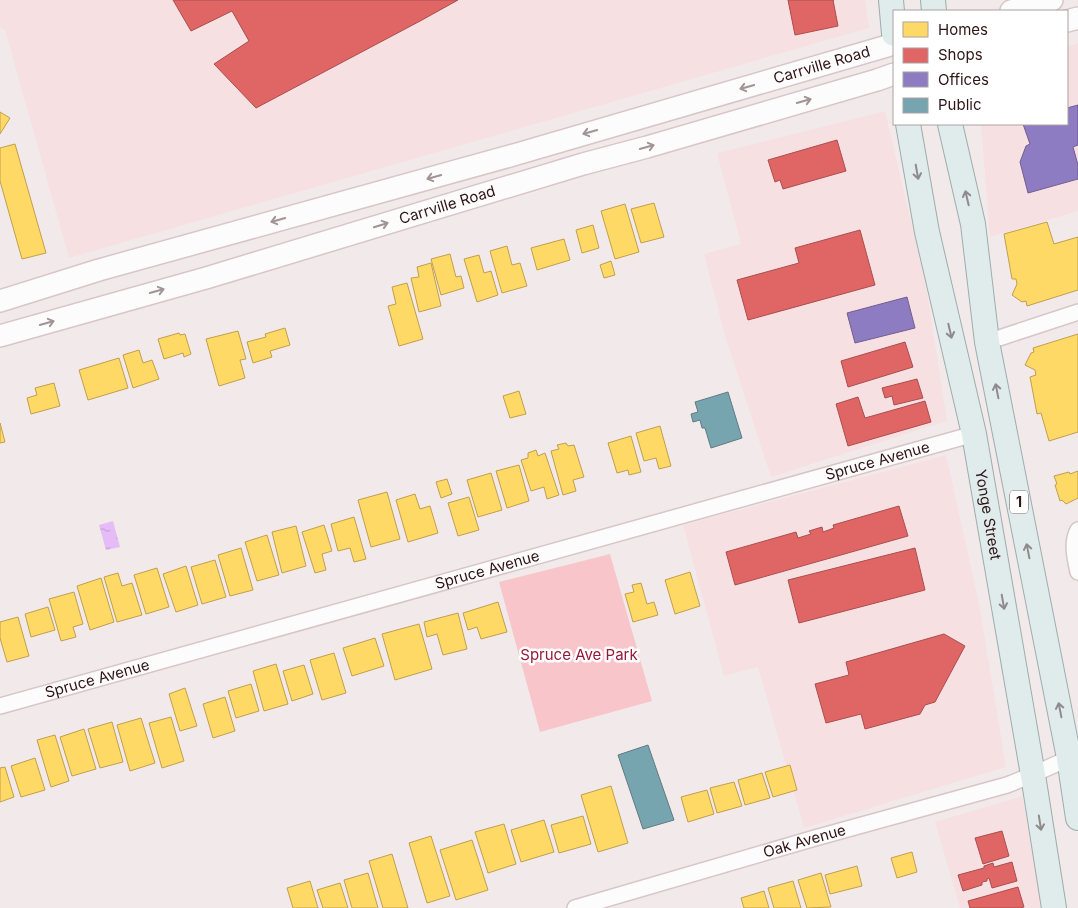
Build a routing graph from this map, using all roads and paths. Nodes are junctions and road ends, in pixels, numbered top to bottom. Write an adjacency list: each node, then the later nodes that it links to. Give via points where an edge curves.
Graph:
1 (891, 0): 4 (main road)
2 (1052, 0): 3 (main road)
3 (1015, 10)
4 (893, 23)
5 (893, 44): 7 (main road, Carrville Road, one-way to 7)
6 (893, 74): 10 (main road, Carrville Road, one-way to 6)
7 (681, 106): 10 (main road); 11 (main road, Carrville Road, one-way to 11)
8 (908, 125): 17 (main road, Yonge Street / 1, one-way to 17, via 928,232)
9 (950, 125): 16 (main road, 1, one-way to 9, via 973,224)
10 (690, 134): 12 (main road, Carrville Road, one-way to 10)
11 (517, 154): 12 (main road); 13 (main road, Carrville Road, one-way to 13)
12 (527, 181): 15 (main road, Carrville Road, one-way to 12)
13 (0, 300)
14 (1078, 312): 16 (street)
15 (0, 336)
16 (987, 342): 21 (main road, 1, one-way to 16)
17 (974, 434): 20 (street, Spruce Avenue); 22 (main road, Yonge Street / 1, one-way to 22)
18 (1078, 530): 19 (street, via 1074,551)
19 (1078, 572)
20 (0, 706)
21 (1074, 756): 22 (street, Oak Avenue); 23 (main road, 1)
22 (1032, 775): 24 (street, Oak Avenue, via 1007,785); 25 (main road, Yonge Street / 1, one-way to 25)
23 (1078, 818)
24 (575, 908)
25 (1054, 908)

